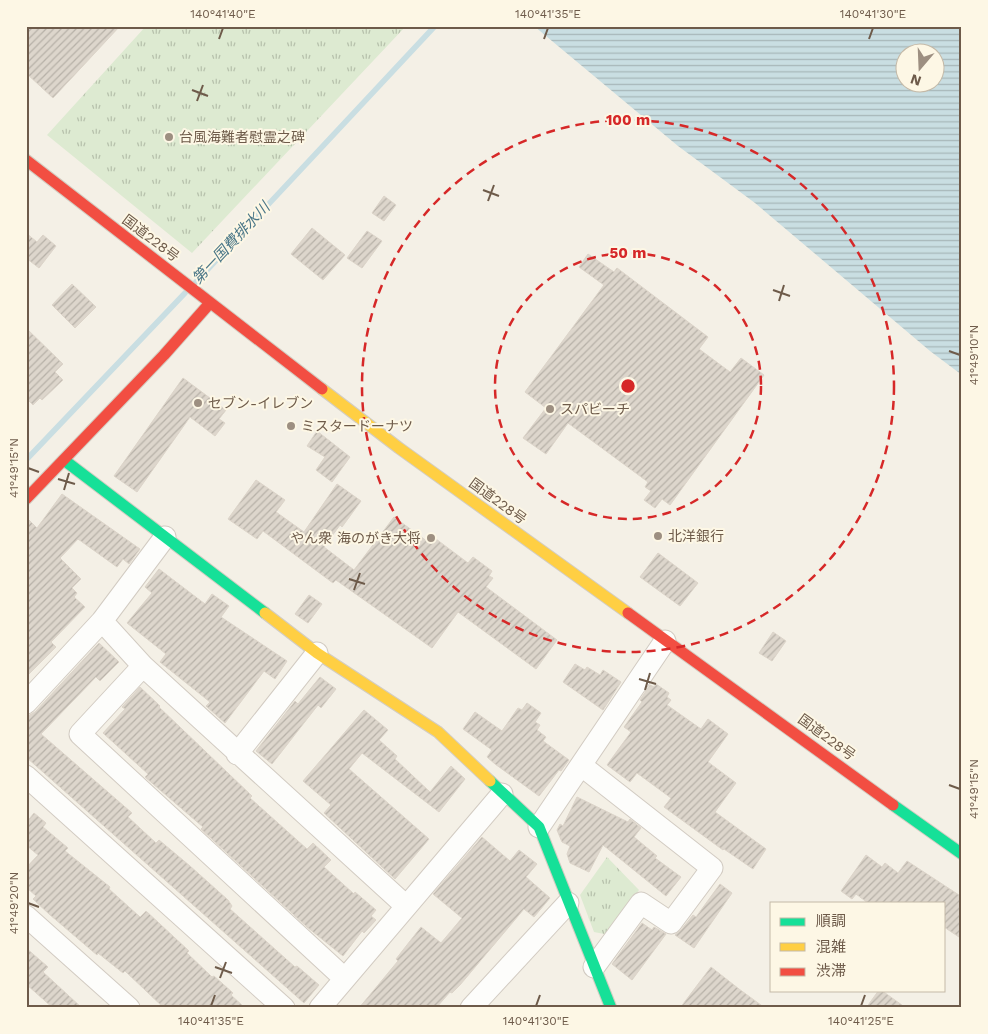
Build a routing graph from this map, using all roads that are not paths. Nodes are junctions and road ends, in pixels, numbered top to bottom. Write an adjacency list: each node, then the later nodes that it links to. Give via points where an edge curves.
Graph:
1 (26, 160): 2 (main road, 国道228号)
2 (205, 300): 3 (main road); 7 (main road, 国道228号, via 399,448)
3 (64, 460): 4 (main road); 5 (main road)
4 (26, 499)
5 (165, 537): 6 (street); 8 (main road)
6 (102, 620): 9 (street); 10 (street)
7 (665, 641): 12 (street); 16 (main road, 国道228号)
8 (318, 653): 11 (street); 14 (main road, via 438,732)
9 (142, 666): 11 (street); 21 (street, via 80,734)
10 (26, 702)
11 (236, 754): 18 (street)
12 (582, 766): 15 (street); 20 (street, via 712,868 671,923 641,903)
13 (26, 776): 23 (street)
14 (502, 794): 15 (main road); 18 (street)
15 (539, 827): 17 (main road)
16 (962, 854)
17 (568, 903): 20 (main road); 25 (street)
18 (406, 906): 21 (street)
19 (26, 916): 22 (street)
20 (594, 967): 26 (main road)
21 (344, 978): 24 (street)
22 (129, 1008)
23 (284, 1008)
24 (320, 1008)
25 (471, 1008)
26 (611, 1008)

